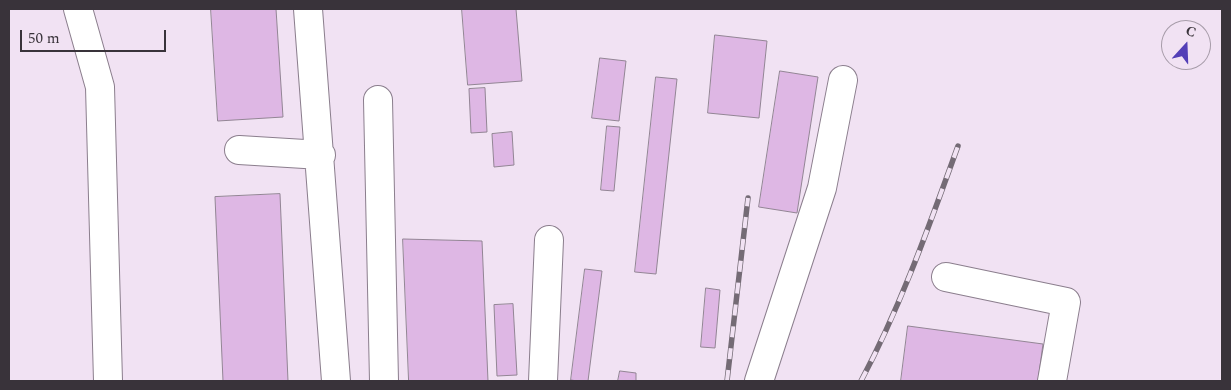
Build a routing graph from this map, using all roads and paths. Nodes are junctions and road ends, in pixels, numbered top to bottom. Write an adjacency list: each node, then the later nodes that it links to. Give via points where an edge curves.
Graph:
1 (78, 9): 9 (lane, via 100,87)
2 (308, 9): 6 (lane)
3 (843, 80): 13 (lane, via 822,188)
4 (378, 100): 11 (lane)
5 (238, 150): 6 (lane)
6 (321, 155): 10 (lane)
7 (548, 240): 12 (lane)
8 (946, 277): 14 (lane, via 1066,302)
9 (108, 381)
10 (336, 381)
11 (384, 381)
12 (543, 381)
13 (759, 381)
14 (1052, 381)

